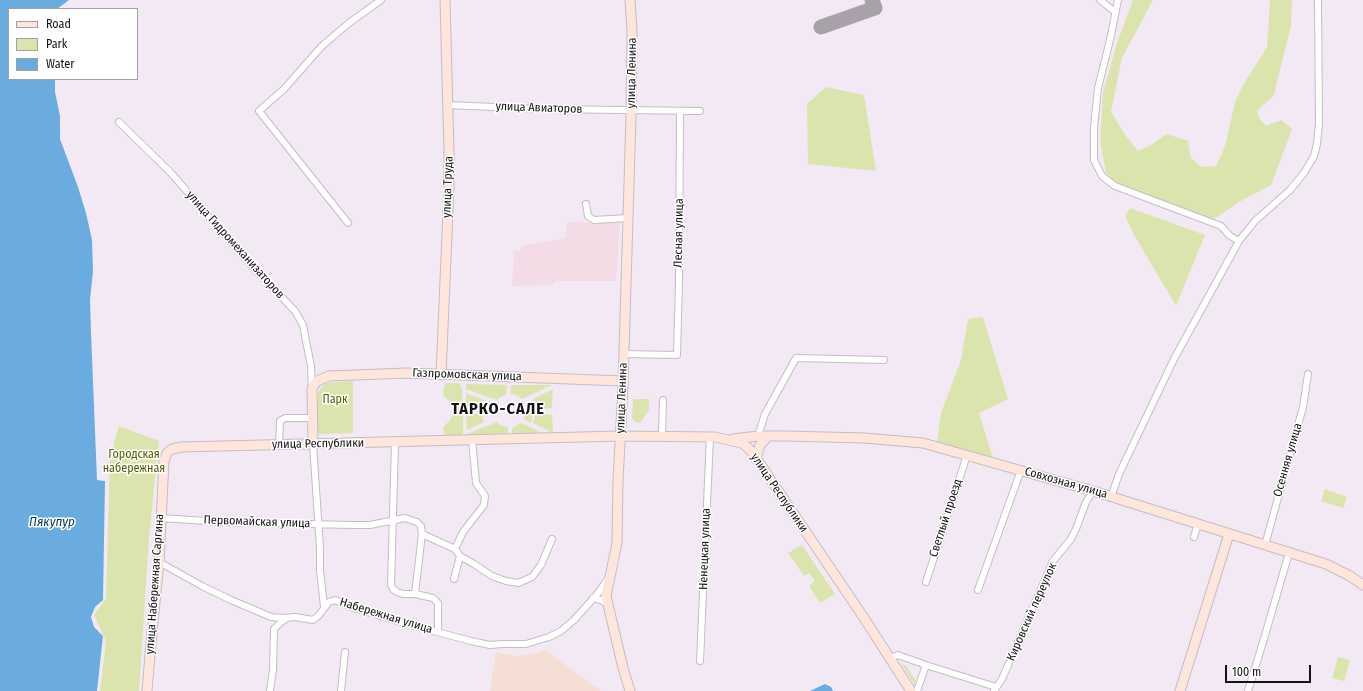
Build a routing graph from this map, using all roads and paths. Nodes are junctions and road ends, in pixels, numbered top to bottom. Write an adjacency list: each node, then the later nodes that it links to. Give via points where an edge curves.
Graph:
1 (381, 0): 15 (street, via 322,46 284,89 259,111)
2 (445, 0): 8 (street, улица Труда)
3 (630, 0): 9 (street, улица Ленина)
4 (1100, 0): 7 (street)
5 (1118, 0): 7 (street)
6 (1318, 0): 16 (street, via 1319,124 1314,156 1290,190 1255,221)
7 (1115, 12): 16 (street, via 1098,88 1094,128 1094,160 1102,176 1115,186 1221,226 1230,236)
8 (447, 105): 9 (street, улица Авиаторов); 21 (street, улица Труда, via 449,187)
9 (631, 111): 10 (street, улица Авиаторов); 14 (street, улица Ленина)
10 (680, 111): 11 (street, улица Авиаторов); 17 (street, Лесная улица, via 676,355)
11 (700, 111)
12 (119, 122): 19 (street, улица Гидромеханизаторов, via 171,173 294,311 303,325)
13 (586, 204): 14 (street, via 588,216 594,220)
14 (628, 218): 17 (street, улица Ленина)
15 (348, 222)
16 (1239, 240): 42 (street, via 1174,359 1119,474)
17 (624, 354): 23 (street, улица Ленина)
18 (884, 360): 30 (street, via 796,358 765,414)
19 (311, 373): 22 (street, Газпромовская улица); 24 (street, улица Гидромеханизаторов)
20 (1308, 374): 51 (street, Осенняя улица, via 1303,407)
21 (441, 375): 22 (street, Газпромовская улица, via 407,373); 23 (street, Газпромовская улица)
22 (329, 376): 24 (street, via 317,381)
23 (623, 382): 27 (street, улица Ленина)
24 (312, 388): 26 (street)
25 (663, 400): 28 (street)
26 (312, 418): 35 (street); 36 (street, via 280,420)
27 (621, 436): 28 (street, улица Республики); 32 (street, улица Республики); 56 (street, улица Ленина, via 617,543)
28 (662, 436): 29 (street, улица Республики)
29 (710, 436): 33 (street, улица Республики); 71 (street, Ненецкая улица)
30 (758, 436): 31 (street, Совхозная улица); 33 (street, Совхозная улица)
31 (768, 436): 38 (street, Совхозная улица, via 923,442); 39 (street, via 760,445)
32 (472, 440): 34 (street, улица Республики); 52 (street, via 476,483 485,496 484,505 463,532)
33 (730, 440): 39 (street, улица Республики, via 742,443)
34 (395, 442): 35 (street, улица Республики); 44 (street)
35 (313, 444): 36 (street, улица Республики); 45 (street)
36 (279, 445): 37 (street, улица Республики, via 182,447 172,448)
37 (167, 453): 43 (street, улица Набережная Саргина, via 164,461)
38 (967, 455): 40 (street, Совхозная улица); 58 (street, Светлый проезд)
39 (756, 459): 70 (street, улица Республики)
40 (1021, 470): 41 (street, Совхозная улица); 60 (street)
41 (1093, 491): 42 (street, Совхозная улица); 73 (street, Кировский переулок, via 1071,539 1053,561 1002,680)
42 (1111, 497): 46 (street, Совхозная улица)
43 (160, 518): 45 (street, Первомайская улица); 55 (street, улица Набережная Саргина)
44 (393, 521): 45 (street, Первомайская улица, via 353,525); 47 (street, Первомайская улица, via 412,520 421,526); 61 (street, via 391,585 397,592)
45 (318, 524): 64 (street)
46 (1198, 524): 48 (street, Совхозная улица); 49 (street)
47 (422, 534): 52 (street); 61 (street)
48 (1229, 534): 51 (street, Совхозная улица); 80 (street)
49 (1194, 537)
50 (552, 539): 54 (street, via 542,565 532,577 518,583 492,576)
51 (1265, 545): 53 (street, Совхозная улица)
52 (455, 549): 54 (street)
53 (1289, 552): 59 (street, Совхозная улица, via 1326,564); 81 (street)
54 (460, 556): 57 (street)
55 (159, 562): 65 (street, Набережная улица, via 202,586); 74 (street, улица Набережная Саргина)
56 (609, 577): 62 (street, улица Ленина); 63 (street, улица Ленина, via 606,589)
57 (454, 579)
58 (926, 582)
59 (1363, 585)
60 (978, 590)
61 (415, 594): 68 (street, via 433,598 438,603)
62 (593, 598): 63 (street); 68 (street, улица Ленина, via 561,631 526,644 490,645)
63 (607, 604): 77 (street, улица Ленина)
64 (324, 607): 66 (street, Набережная улица, via 313,620); 68 (street, Набережная улица, via 335,600 341,604)
65 (271, 617): 66 (street, Набережная улица); 67 (street)
66 (288, 618): 67 (street)
67 (274, 629): 75 (street)
68 (438, 632)
69 (345, 652): 76 (street)
70 (890, 658): 72 (street, via 898,655); 78 (street, улица Республики)
71 (700, 661)
72 (926, 665): 73 (street); 79 (street)
73 (995, 689)
74 (147, 691)
75 (270, 691)
76 (341, 691)
77 (630, 691)
78 (911, 691)
79 (918, 691)
80 (1180, 691)
81 (1248, 691)

